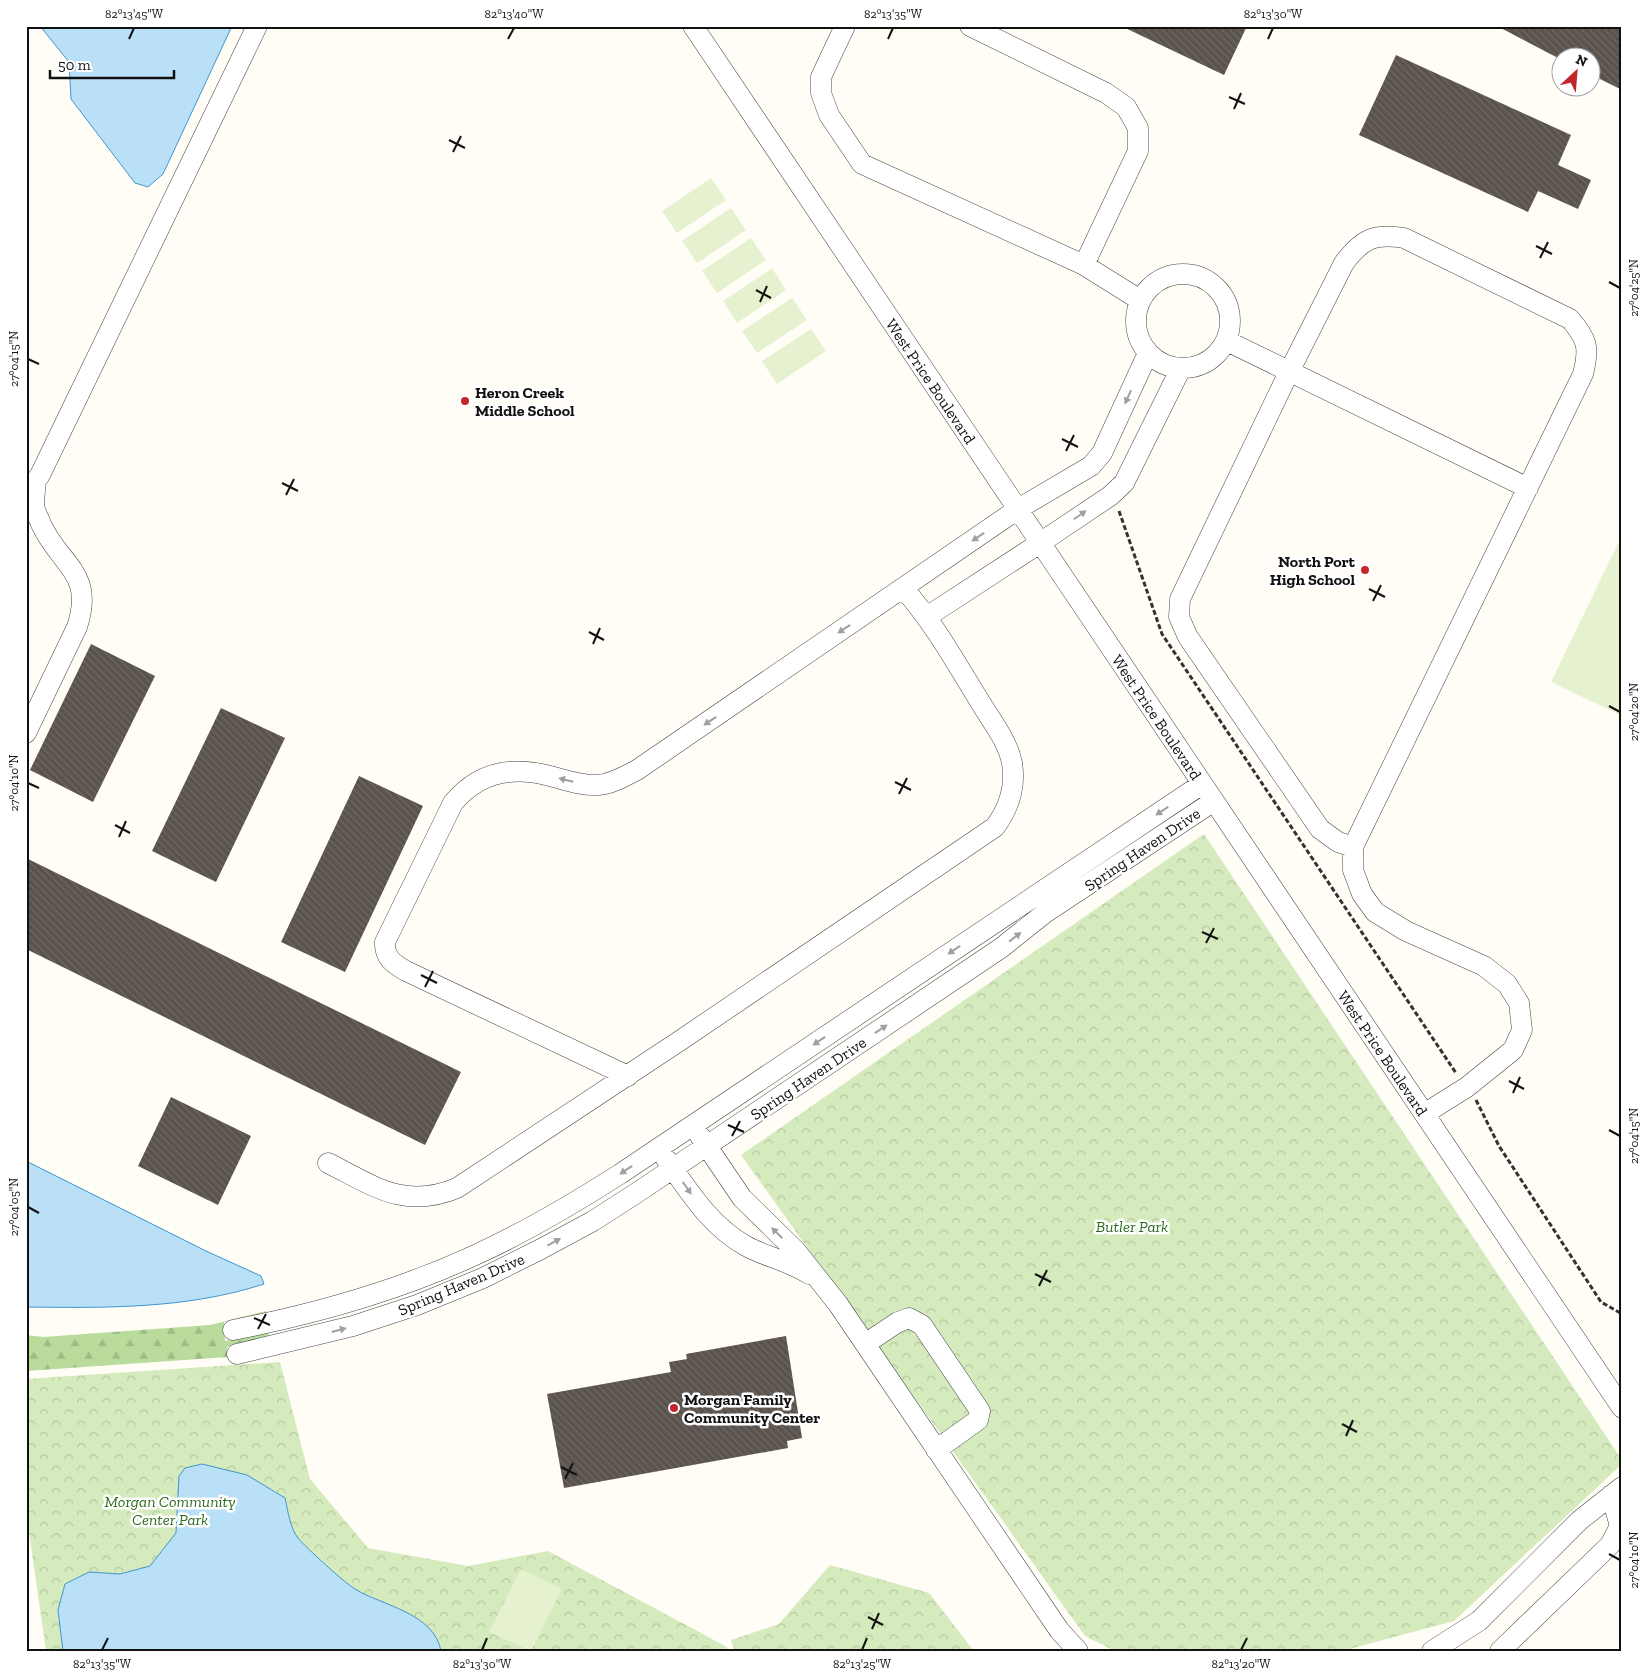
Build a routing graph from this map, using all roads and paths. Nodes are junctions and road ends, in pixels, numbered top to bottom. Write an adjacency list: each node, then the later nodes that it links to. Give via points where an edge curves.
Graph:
1 (257, 26): 13 (street)
2 (693, 26): 16 (street, West Price Boulevard)
3 (845, 26): 5 (street, via 821,77 821,93 829,115 862,164)
4 (970, 26): 5 (street, via 1106,93 1126,107 1138,128 1138,151)
5 (1084, 264): 6 (street)
6 (1140, 300): 7 (street, via 1167,276 1186,274 1204,278 1219,289 1228,305 1231,323); 8 (street, via 1136,318 1139,337)
7 (1227, 341): 9 (street, via 1216,356 1200,366); 10 (street)
8 (1148, 353): 9 (street, via 1163,364); 11 (street, one-way to 11)
9 (1181, 368): 12 (street)
10 (1289, 372): 14 (street); 14 (street, via 1355,248 1371,238 1387,236 1412,242 1570,319 1585,336 1588,356 1583,374); 23 (street, via 1180,599 1179,617 1188,637 1320,828 1338,842)
11 (1102, 453): 12 (street); 16 (street, via 1091,466)
12 (1131, 469): 15 (street)
13 (31, 488): 20 (street, via 34,507 45,532 72,568 83,596 83,609)
14 (1528, 488): 23 (street)
15 (1110, 496): 17 (street, one-way to 15); 25 (path, via 1135,552 1162,634)
16 (1018, 509): 17 (street, West Price Boulevard); 18 (street, one-way to 18)
17 (1040, 543): 19 (street); 21 (street, West Price Boulevard)
18 (903, 588): 19 (street); 24 (street, one-way to 24, via 637,770 613,782 598,785 525,770 495,774 464,790 444,818 385,942 388,958 406,971)
19 (928, 616): 24 (street, via 1008,748 1014,777 1009,804 1003,815 983,836)
20 (26, 733)
21 (1202, 784): 22 (street, West Price Boulevard); 27 (street, Spring Haven Drive, one-way to 27)
22 (1214, 801): 26 (street, West Price Boulevard); 28 (street, Spring Haven Drive, one-way to 22)
23 (1353, 848): 25 (street, via 1353,870 1362,894 1375,912 1406,931 1484,966 1507,984 1519,1003 1522,1030 1513,1050)
24 (628, 1076): 30 (street, via 457,1188 437,1196 399,1196)
25 (1467, 1087): 26 (street); 33 (path, via 1499,1146 1601,1302)
26 (1424, 1114): 37 (street, West Price Boulevard)
27 (693, 1126): 28 (street); 29 (street, Spring Haven Drive)
28 (707, 1146): 31 (street, Spring Haven Drive); 32 (street, one-way to 28, via 796,1251 742,1198)
29 (659, 1148): 31 (street); 34 (street, Spring Haven Drive, one-way to 34, via 581,1199 473,1256 413,1280 287,1319)
30 (328, 1163)
31 (673, 1168): 32 (street, one-way to 32, via 706,1213 726,1233 747,1247 798,1267); 36 (street, Spring Haven Drive, one-way to 31, via 353,1326 483,1278 593,1221)
32 (821, 1282): 35 (street)
33 (1622, 1314)
34 (233, 1330)
35 (865, 1344): 38 (street); 38 (street, via 908,1318 922,1325 980,1411 978,1420)
36 (237, 1354)
37 (1622, 1408)
38 (936, 1450): 40 (street, via 1059,1630)
39 (1617, 1491): 41 (street, via 1580,1520 1478,1621); 42 (street, via 1620,1526 1610,1545)
40 (1078, 1651)
41 (1432, 1651)
42 (1500, 1651)

